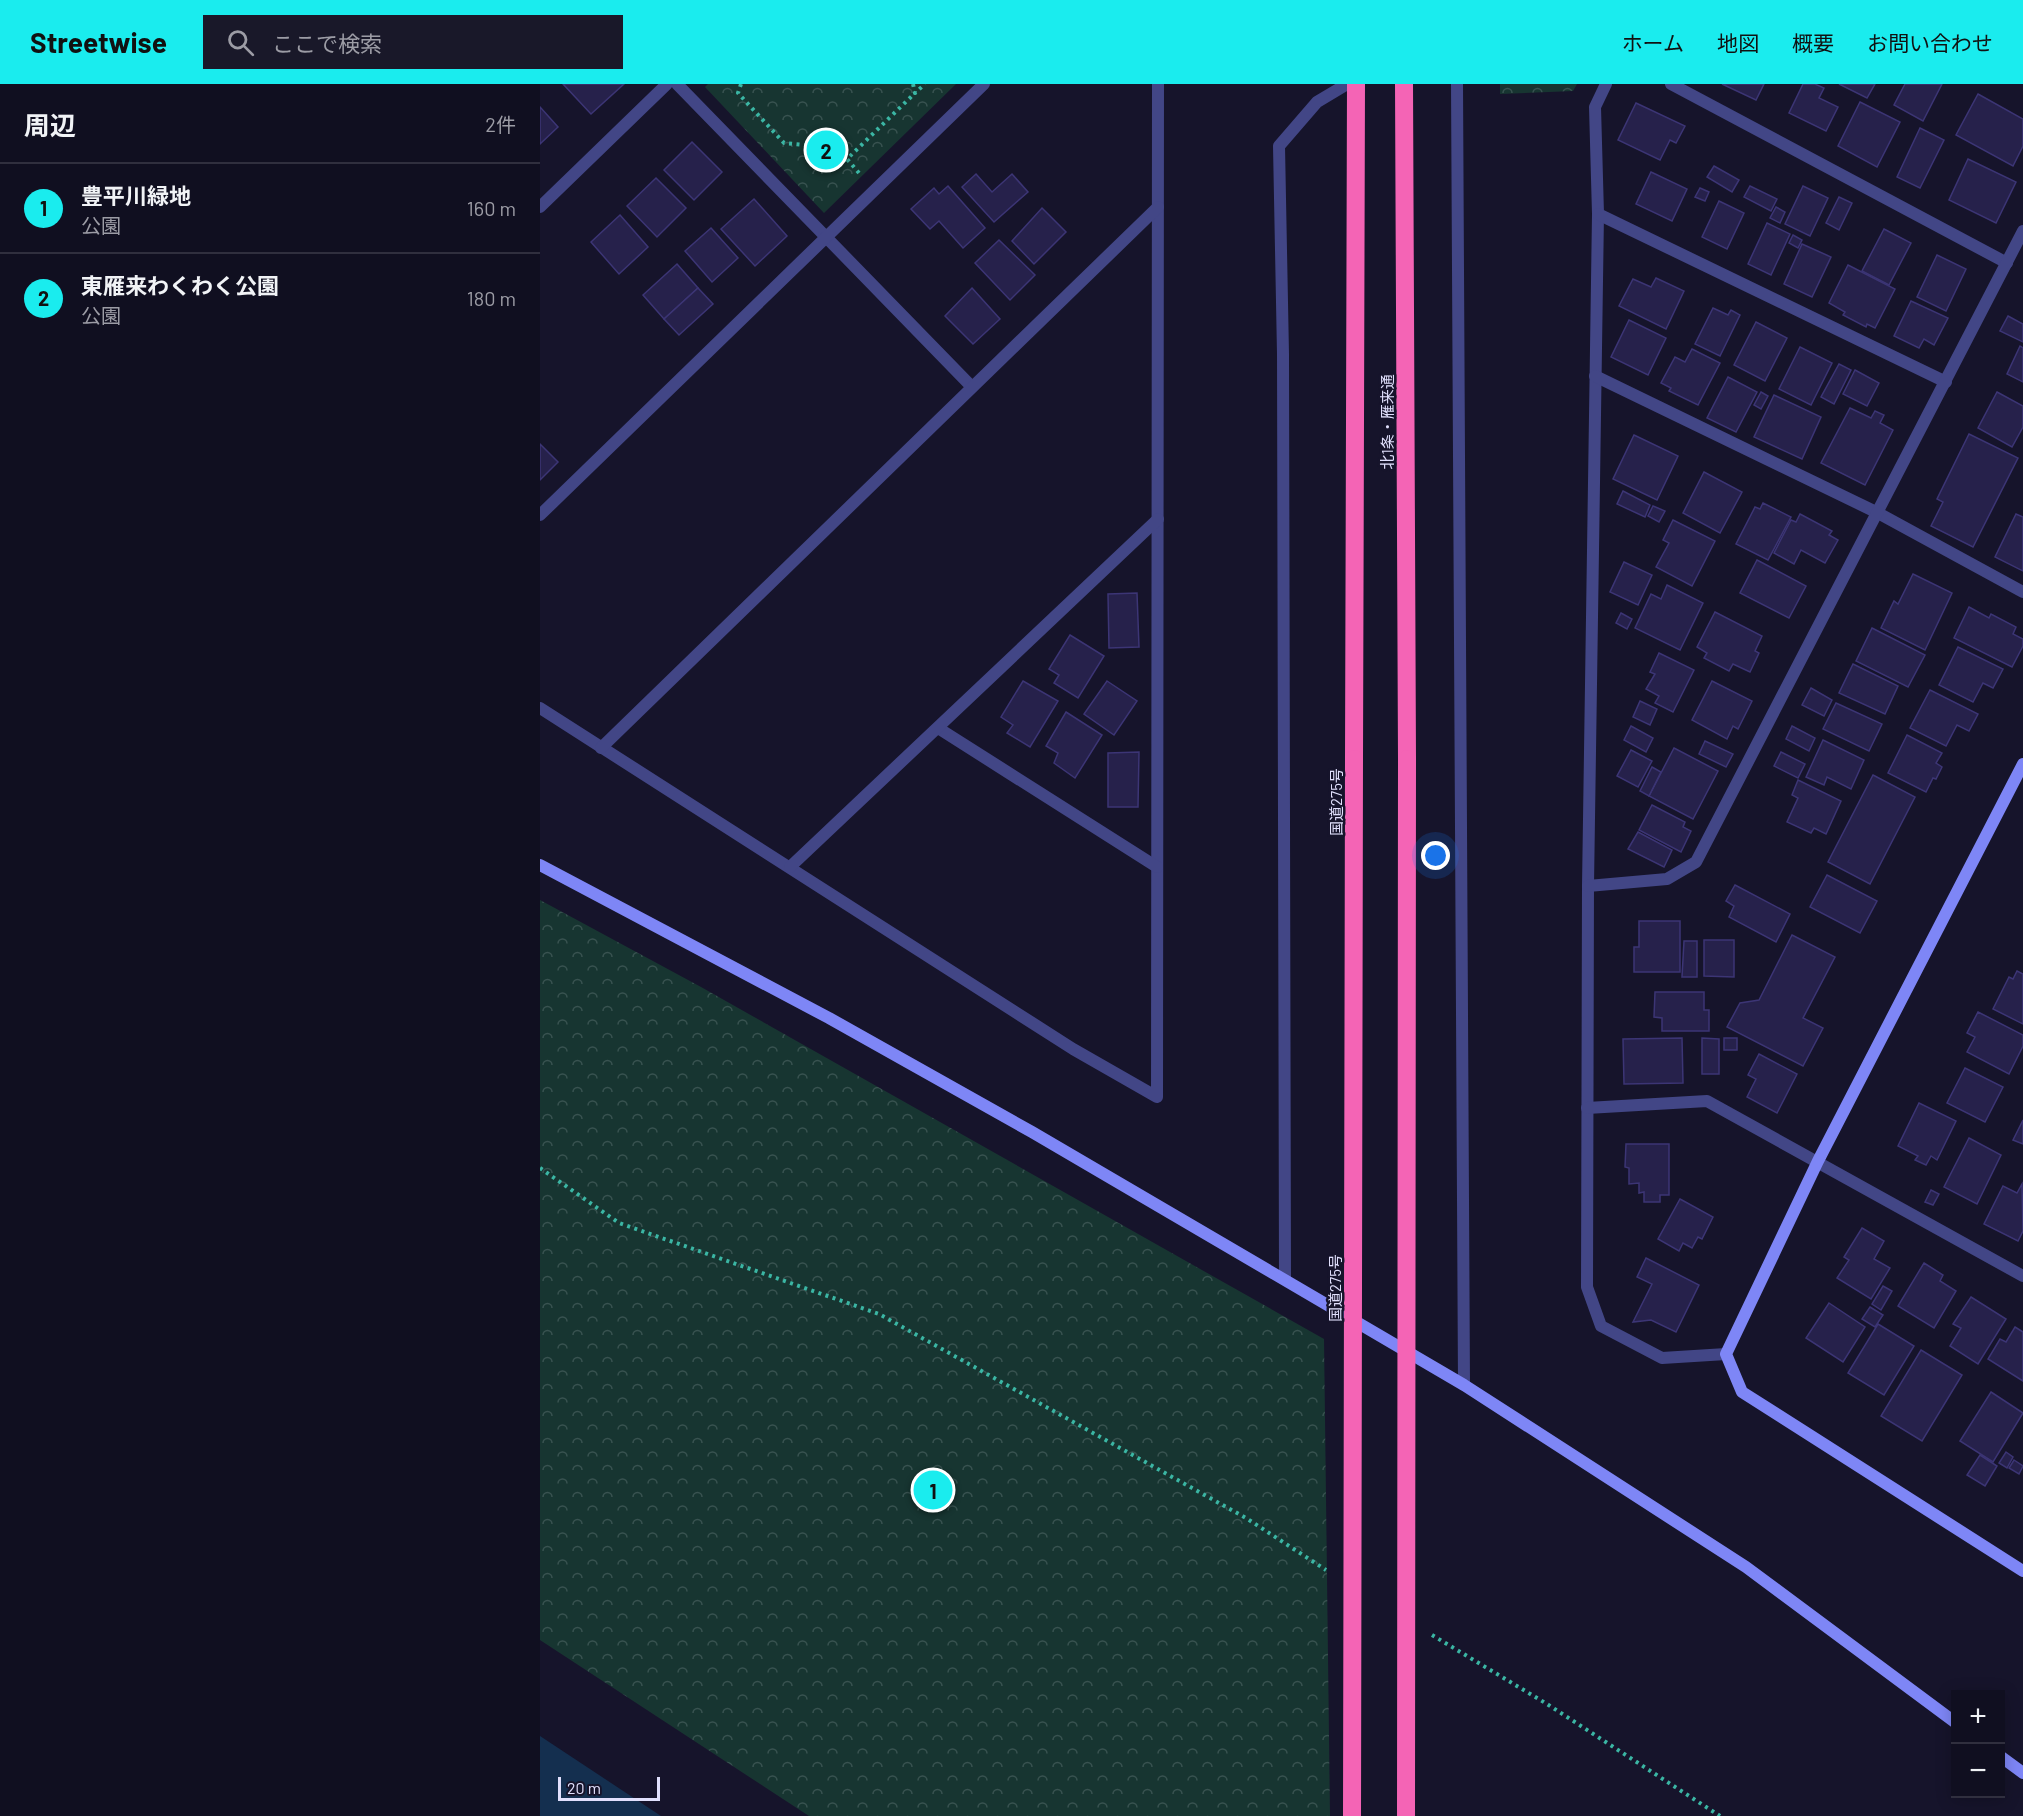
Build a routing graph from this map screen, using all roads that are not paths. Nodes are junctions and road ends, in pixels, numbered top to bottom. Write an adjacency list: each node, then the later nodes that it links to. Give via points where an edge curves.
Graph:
1 (667, 84): 11 (street)
2 (677, 84): 15 (street)
3 (984, 84): 15 (street)
4 (1158, 84): 12 (street)
5 (1347, 84): 36 (street, via 1317,102 1279,146)
6 (1356, 84): 27 (highway, 北1条・雁来通)
7 (1404, 84): 44 (highway, 北1条・雁来通, bridge)
8 (1457, 84): 38 (street)
9 (1606, 84): 13 (street, via 1595,107)
10 (1671, 84): 16 (street)
11 (540, 207)
12 (1158, 207): 19 (street); 22 (street)
13 (1598, 214): 17 (street); 18 (street)
14 (2023, 231): 16 (street)
15 (826, 237): 19 (street); 21 (street)
16 (2007, 263): 18 (street)
17 (1595, 376): 20 (street); 32 (street)
18 (1946, 382): 20 (street)
19 (972, 387): 26 (street)
20 (1878, 513): 23 (street); 32 (street, via 1696,862 1667,879)
21 (540, 515)
22 (1158, 519): 25 (street); 31 (street)
23 (2023, 592)
24 (540, 708): 26 (street)
25 (938, 728): 30 (street); 31 (street)
26 (601, 748): 30 (street)
27 (1354, 759): 43 (highway, 国道275号, bridge)
28 (2023, 764): 34 (street)
29 (540, 866): 36 (street, via 839,1024)
30 (790, 867): 31 (street, via 1063,1043 1157,1097)
31 (1157, 867)
32 (1588, 886): 33 (street)
33 (1587, 1108): 34 (street, via 1707,1101); 37 (street, via 1587,1287 1601,1326 1662,1358)
34 (1818, 1161): 35 (street); 37 (street)
35 (2023, 1276)
36 (1286, 1279): 38 (street)
37 (1726, 1354): 39 (street, via 1742,1392)
38 (1464, 1385): 40 (street, via 1746,1567)
39 (2023, 1570)
40 (1951, 1718)
41 (2005, 1759): 42 (street)
42 (2023, 1773)
43 (1352, 1816)
44 (1406, 1816)

